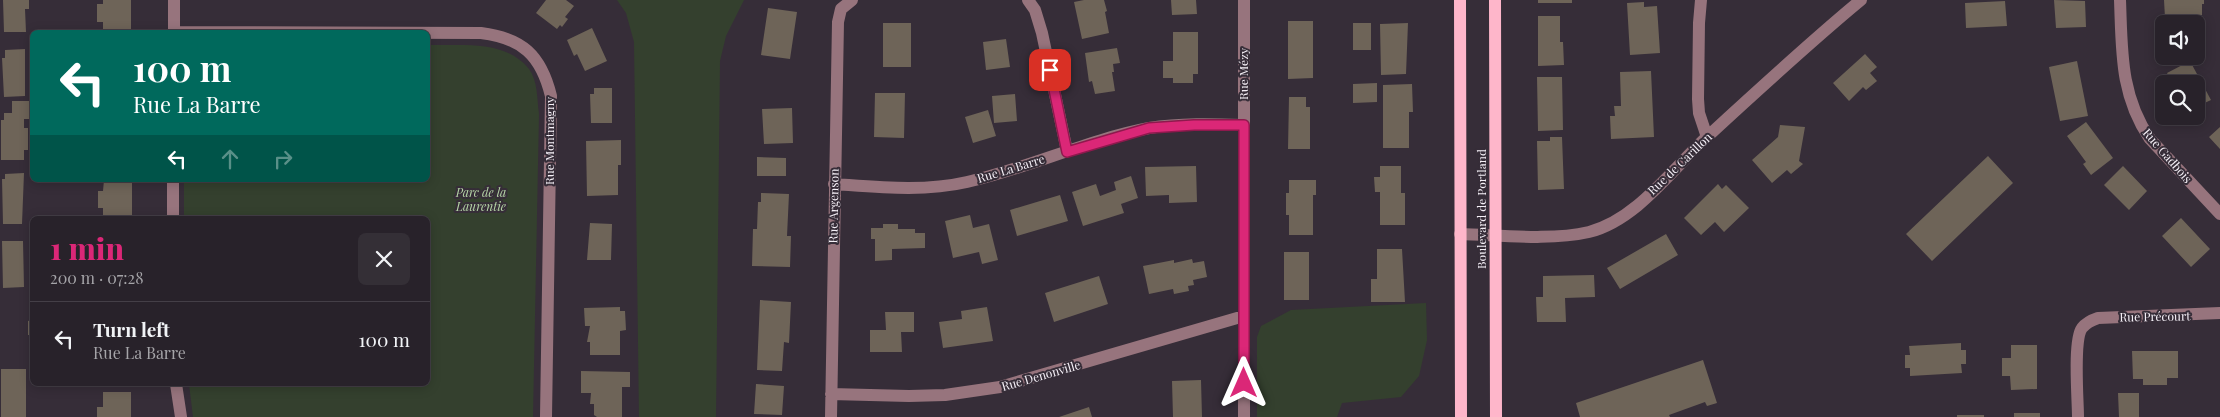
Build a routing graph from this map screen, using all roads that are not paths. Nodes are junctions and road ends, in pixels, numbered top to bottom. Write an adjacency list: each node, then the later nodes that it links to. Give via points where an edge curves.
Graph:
1 (174, 0): 10 (street)
2 (852, 0): 16 (street, Rue Argenson, via 841,9 838,22)
3 (1028, 0): 14 (street, via 1035,10 1042,33)
4 (1244, 0): 12 (street, Rue Mézy)
5 (1460, 0): 19 (main road, Boulevard de Portland)
6 (1495, 0): 20 (main road, Boulevard de Portland)
7 (1701, 0): 13 (street, via 1698,99)
8 (1861, 0): 13 (street, Rue de Carillon)
9 (2120, 0): 17 (street, Rue Gadbois, via 2125,82 2141,126)
10 (174, 30)
11 (430, 33): 26 (street, Rue Montmagny, via 496,34 515,40 542,67 551,96)
12 (1244, 125): 14 (street, Rue La Barre, via 1149,128); 22 (street, Rue Mézy)
13 (1707, 137): 20 (street, Rue de Carillon, via 1656,188 1606,226 1572,234)
14 (1067, 152): 16 (street, Rue La Barre, via 944,186)
15 (174, 182): 18 (street)
16 (834, 184): 24 (street, Rue Argenson)
17 (2220, 214)
18 (173, 216)
19 (1460, 234): 20 (street, Rue de Carillon); 29 (main road, Boulevard de Portland)
20 (1496, 235): 30 (main road, Boulevard de Portland)
21 (2220, 313): 31 (street, Rue Précourt, via 2098,318 2090,321 2081,329 2077,343)
22 (1244, 316): 24 (street, Rue Denonville, via 1000,387 936,396); 28 (street, Rue Mézy)
23 (176, 386): 25 (street)
24 (831, 394): 27 (street, Rue Argenson)
25 (181, 417)
26 (546, 417)
27 (831, 417)
28 (1244, 417)
29 (1461, 417)
30 (1496, 417)
31 (2078, 417)

